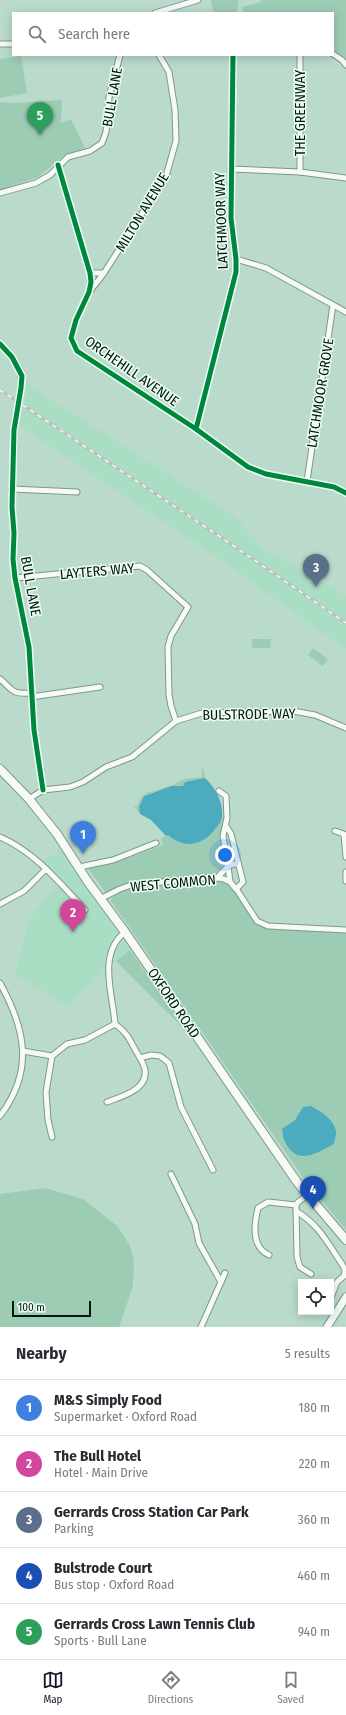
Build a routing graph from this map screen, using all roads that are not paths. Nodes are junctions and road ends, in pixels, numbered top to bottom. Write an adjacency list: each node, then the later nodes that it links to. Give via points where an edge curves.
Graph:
1 (198, 0): 2 (street)
2 (158, 12)
3 (0, 44): 4 (street)
4 (12, 44)
5 (334, 55): 10 (street)
6 (120, 56): 11 (street, BULL LANE, via 109,97 106,132 102,142 90,151 68,156)
7 (160, 56): 18 (street, MILTON AVENUE, via 169,72 175,110 176,141 166,176)
8 (233, 56): 12 (street, LATCHMOOR WAY)
9 (300, 56): 13 (street, THE GREENWAY)
10 (346, 65)
11 (58, 165): 15 (street, BULL LANE, via 50,175 36,183); 17 (street, ORCHEHILL AVENUE)
12 (231, 169): 13 (street); 16 (street, LATCHMOOR WAY, via 231,218)
13 (300, 172): 14 (street)
14 (346, 178)
15 (0, 193)
16 (236, 259): 20 (street, via 266,268); 23 (street, LATCHMOOR WAY, via 233,288)
17 (90, 273): 18 (street); 19 (street, ORCHEHILL AVENUE)
18 (104, 273): 19 (street, MILTON AVENUE)
19 (89, 292): 23 (street, ORCHEHILL AVENUE, via 71,338 77,350)
20 (334, 306): 21 (street); 24 (street, LATCHMOOR GROVE)
21 (346, 312)
22 (0, 344): 25 (street, BULL LANE, bridge, via 20,370 22,382 15,421)
23 (196, 429): 24 (street, ORCHEHILL AVENUE, via 248,467 266,474)
24 (307, 481): 27 (street, ORCHEHILL AVENUE, via 334,487)
25 (12, 489): 26 (street); 28 (street, BULL LANE)
26 (77, 492)
27 (346, 493)
28 (15, 578): 31 (street, BULL LANE, via 29,647); 32 (street, LAYTERS WAY, via 140,566 147,570 188,607 171,636 168,647 170,706)
29 (0, 679): 31 (street, via 10,690 18,694)
30 (100, 686): 31 (street)
31 (31, 695): 35 (street, BULL LANE)
32 (176, 721): 33 (street, BULSTRODE WAY, via 202,713 293,711 315,715); 35 (street, BULSTRODE WAY, via 132,757 106,767 70,787)
33 (346, 728)
34 (0, 769): 37 (main road, OXFORD ROAD)
35 (44, 790): 37 (street, BULSTRODE WAY)
36 (220, 791): 38 (street, via 226,796)
37 (30, 799): 49 (main road, OXFORD ROAD, via 58,834)
38 (226, 826): 43 (street); 44 (street, via 223,836)
39 (335, 831): 40 (street)
40 (345, 833): 45 (street)
41 (0, 837): 48 (street, via 16,845)
42 (156, 843): 49 (street, via 113,860)
43 (235, 849): 44 (street); 46 (street)
44 (226, 852): 47 (street)
45 (346, 857)
46 (238, 863): 47 (street); 54 (street, via 244,882)
47 (228, 866): 51 (street); 53 (street)
48 (46, 869): 56 (street, via 24,891); 57 (street)
49 (79, 869): 55 (main road, OXFORD ROAD)
50 (346, 872): 52 (street)
51 (217, 878): 53 (street, WEST COMMON); 55 (street, WEST COMMON, via 131,885)
52 (346, 881)
53 (230, 882): 54 (street, WEST COMMON)
54 (236, 889): 58 (street, WEST COMMON, via 257,921 268,926)
55 (100, 899): 59 (main road, OXFORD ROAD)
56 (0, 904)
57 (85, 910)
58 (346, 930)
59 (125, 932): 61 (street, via 114,943 110,962 109,986); 70 (main road, OXFORD ROAD)
60 (0, 983): 62 (street, via 17,1018)
61 (115, 1024): 63 (street, via 85,1040 67,1044); 64 (street, via 126,1032)
62 (23, 1051): 63 (street); 66 (street, via 20,1079)
63 (52, 1056): 67 (street, via 46,1092)
64 (140, 1058): 65 (street, via 146,1071 140,1086); 68 (street, via 160,1056 169,1063 181,1107)
65 (107, 1102)
66 (0, 1116)
67 (52, 1137)
68 (212, 1170)
69 (171, 1174): 76 (street, via 194,1224 199,1243)
70 (308, 1195): 71 (street, via 298,1202); 72 (main road, OXFORD ROAD)
71 (296, 1208): 73 (street, via 268,1202 258,1208 255,1221 256,1239 260,1250); 75 (street, via 298,1263 304,1271); 77 (street, via 318,1228 345,1270 344,1276 337,1282)
72 (346, 1240)
73 (269, 1255)
74 (225, 1273): 76 (street)
75 (311, 1274)
76 (221, 1282): 79 (street)
77 (334, 1290)
78 (346, 1297): 80 (main road)
79 (201, 1327)
80 (327, 1327)

